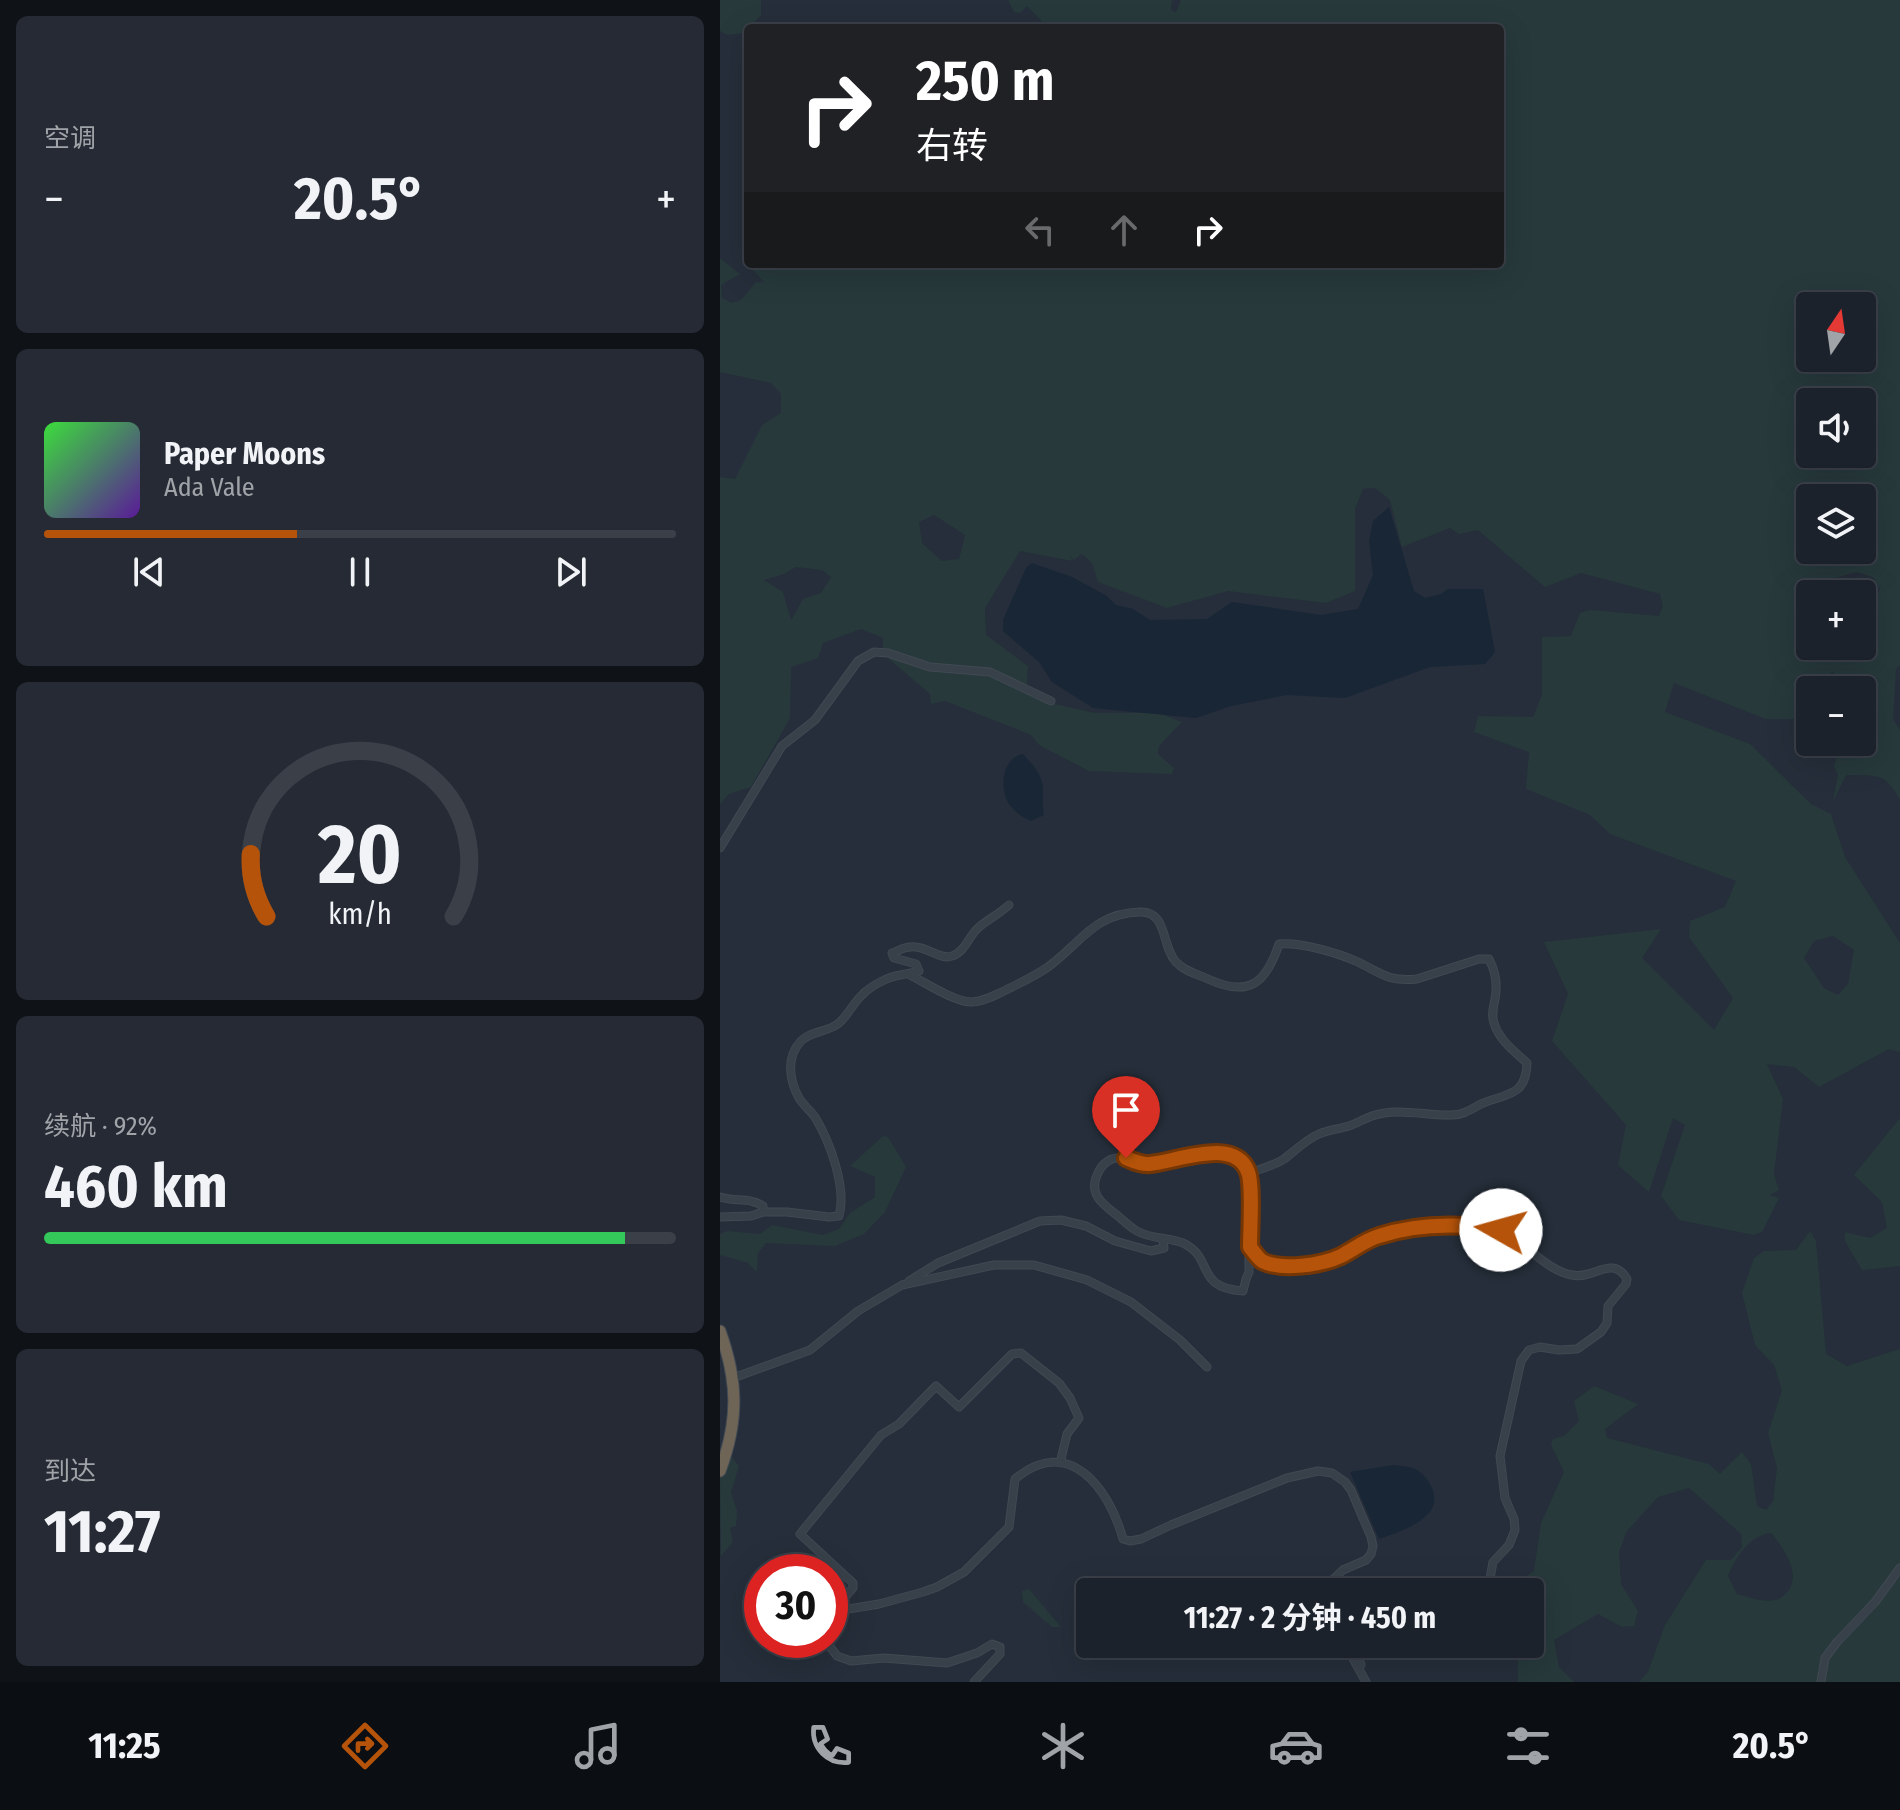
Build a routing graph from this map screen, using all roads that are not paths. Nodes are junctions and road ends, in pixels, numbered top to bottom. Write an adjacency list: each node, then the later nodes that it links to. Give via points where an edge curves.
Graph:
1 (1051, 701): 2 (street, via 990,672 930,667 874,652 858,661 815,720 782,746)
2 (720, 848)
3 (1009, 905): 4 (street, via 952,956 907,946 892,953 916,964 919,971)
4 (910, 975): 5 (street, via 957,998 987,999 1050,966 1099,922 1142,912 1160,922 1175,961 1237,988 1258,983 1279,944 1337,955 1384,977 1406,980 1489,959 1496,979 1494,1024 1503,1041 1527,1063 1527,1074 1514,1092 1453,1115 1374,1115 1320,1133 1272,1166); 7 (street, via 900,974 864,993 831,1028 803,1038 791,1056 791,1079 835,1163 839,1216)
5 (1249, 1173): 9 (street, via 1240,1158 1224,1153 1146,1165 1126,1158 1103,1164 1094,1180 1101,1203 1139,1233); 10 (street)
6 (720, 1197): 7 (street, via 755,1200)
7 (763, 1212): 8 (street)
8 (720, 1217)
9 (1163, 1240): 10 (street, via 1195,1250 1215,1284 1230,1290 1243,1291); 11 (street, via 1164,1248 1151,1251 1086,1226 1040,1221 938,1263)
10 (1250, 1247): 20 (street, via 1262,1260 1301,1266 1339,1257 1381,1235 1459,1225 1501,1230 1569,1274 1588,1275 1611,1267 1624,1274 1626,1284 1610,1301 1601,1332 1577,1349 1540,1347 1529,1350 1521,1361 1500,1456 1514,1535 1493,1562)
11 (902, 1285): 13 (street, via 994,1265 1034,1265 1087,1280 1131,1302); 14 (street, via 858,1311 810,1350)
12 (720, 1331): 14 (highway)
13 (1207, 1367)
14 (733, 1378): 16 (highway, via 733,1424)
15 (1060, 1463): 17 (street, via 1067,1434 1079,1418 1059,1383 1021,1353 1012,1354 959,1407 936,1386 881,1435 800,1534); 19 (street, via 1094,1481 1117,1518 1123,1539 1130,1541 1287,1478 1318,1471 1337,1475 1351,1490 1373,1546 1366,1560); 21 (street, via 1033,1466 1015,1479 1009,1527 964,1572 923,1592)
16 (720, 1471)
17 (822, 1554)
18 (1900, 1568): 27 (street, via 1825,1658)
19 (1336, 1578)
20 (1490, 1578)
21 (848, 1610)
22 (843, 1658): 25 (street, via 947,1663 996,1644 1000,1654)
23 (1353, 1658): 26 (street)
24 (1359, 1658): 26 (street)
25 (974, 1682)
26 (1367, 1682)
27 (1821, 1682)

